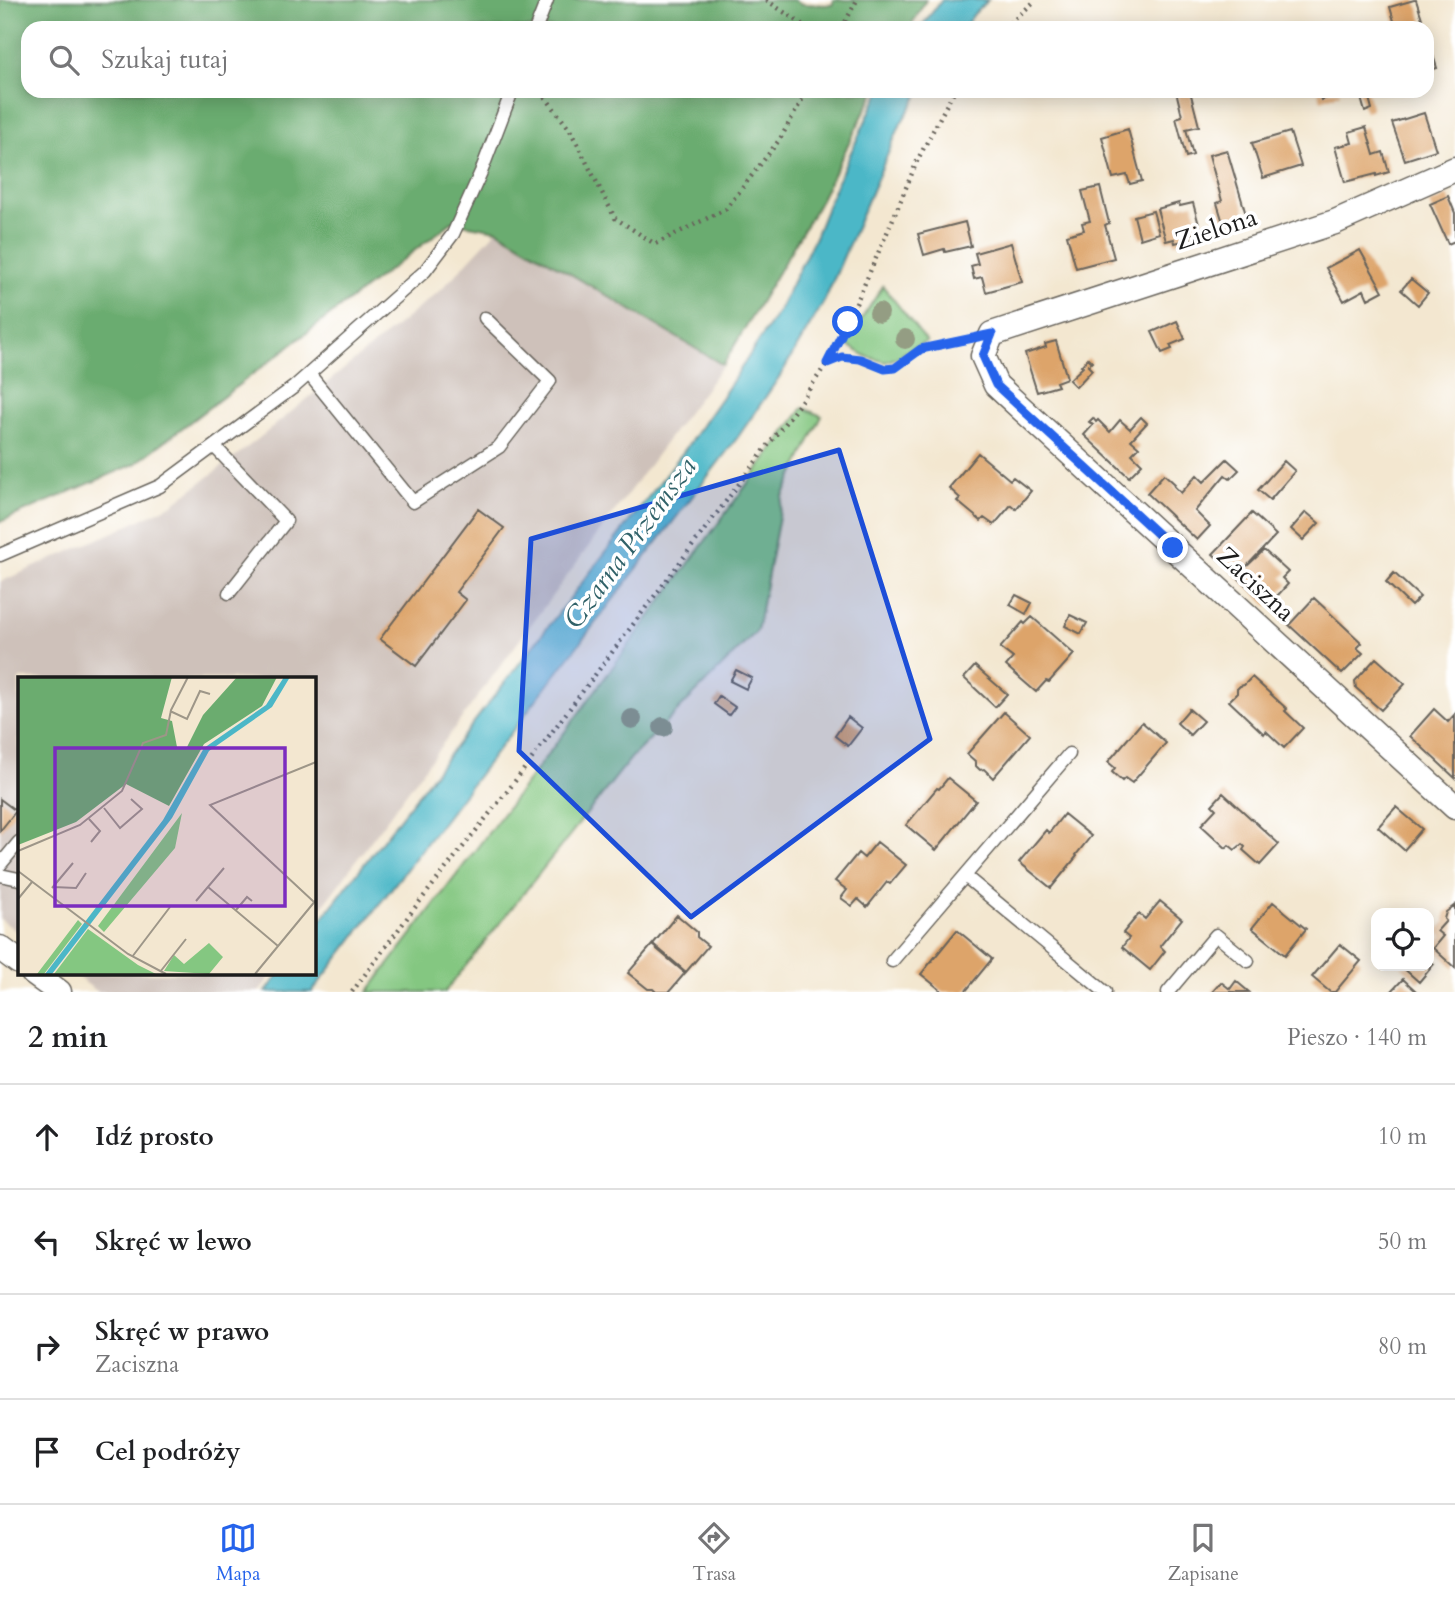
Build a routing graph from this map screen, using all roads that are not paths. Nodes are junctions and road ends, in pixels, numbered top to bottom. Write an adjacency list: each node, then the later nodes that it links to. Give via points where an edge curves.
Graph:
1 (547, 0): 2 (lane)
2 (539, 21)
3 (509, 98): 7 (lane, via 453,234 425,271)
4 (1455, 169): 6 (street, Zielona, via 1335,222)
5 (485, 318): 7 (lane, via 550,381 499,447 413,502)
6 (992, 334): 12 (street, Zaciszna, via 983,356 996,385)
7 (309, 374): 8 (lane)
8 (214, 446): 9 (lane, via 160,486); 10 (lane, via 286,522)
9 (0, 555)
10 (229, 593)
11 (1069, 754): 16 (lane)
12 (1455, 807)
13 (18, 843): 14 (lane)
14 (0, 865)
15 (0, 875): 17 (lane)
16 (965, 876): 20 (lane); 24 (lane)
17 (18, 879)
18 (0, 948): 19 (street)
19 (18, 961)
20 (892, 961)
21 (1248, 961): 25 (lane, via 1216,935)
22 (34, 974): 23 (street)
23 (59, 992)
24 (1105, 992)
25 (1168, 992)

